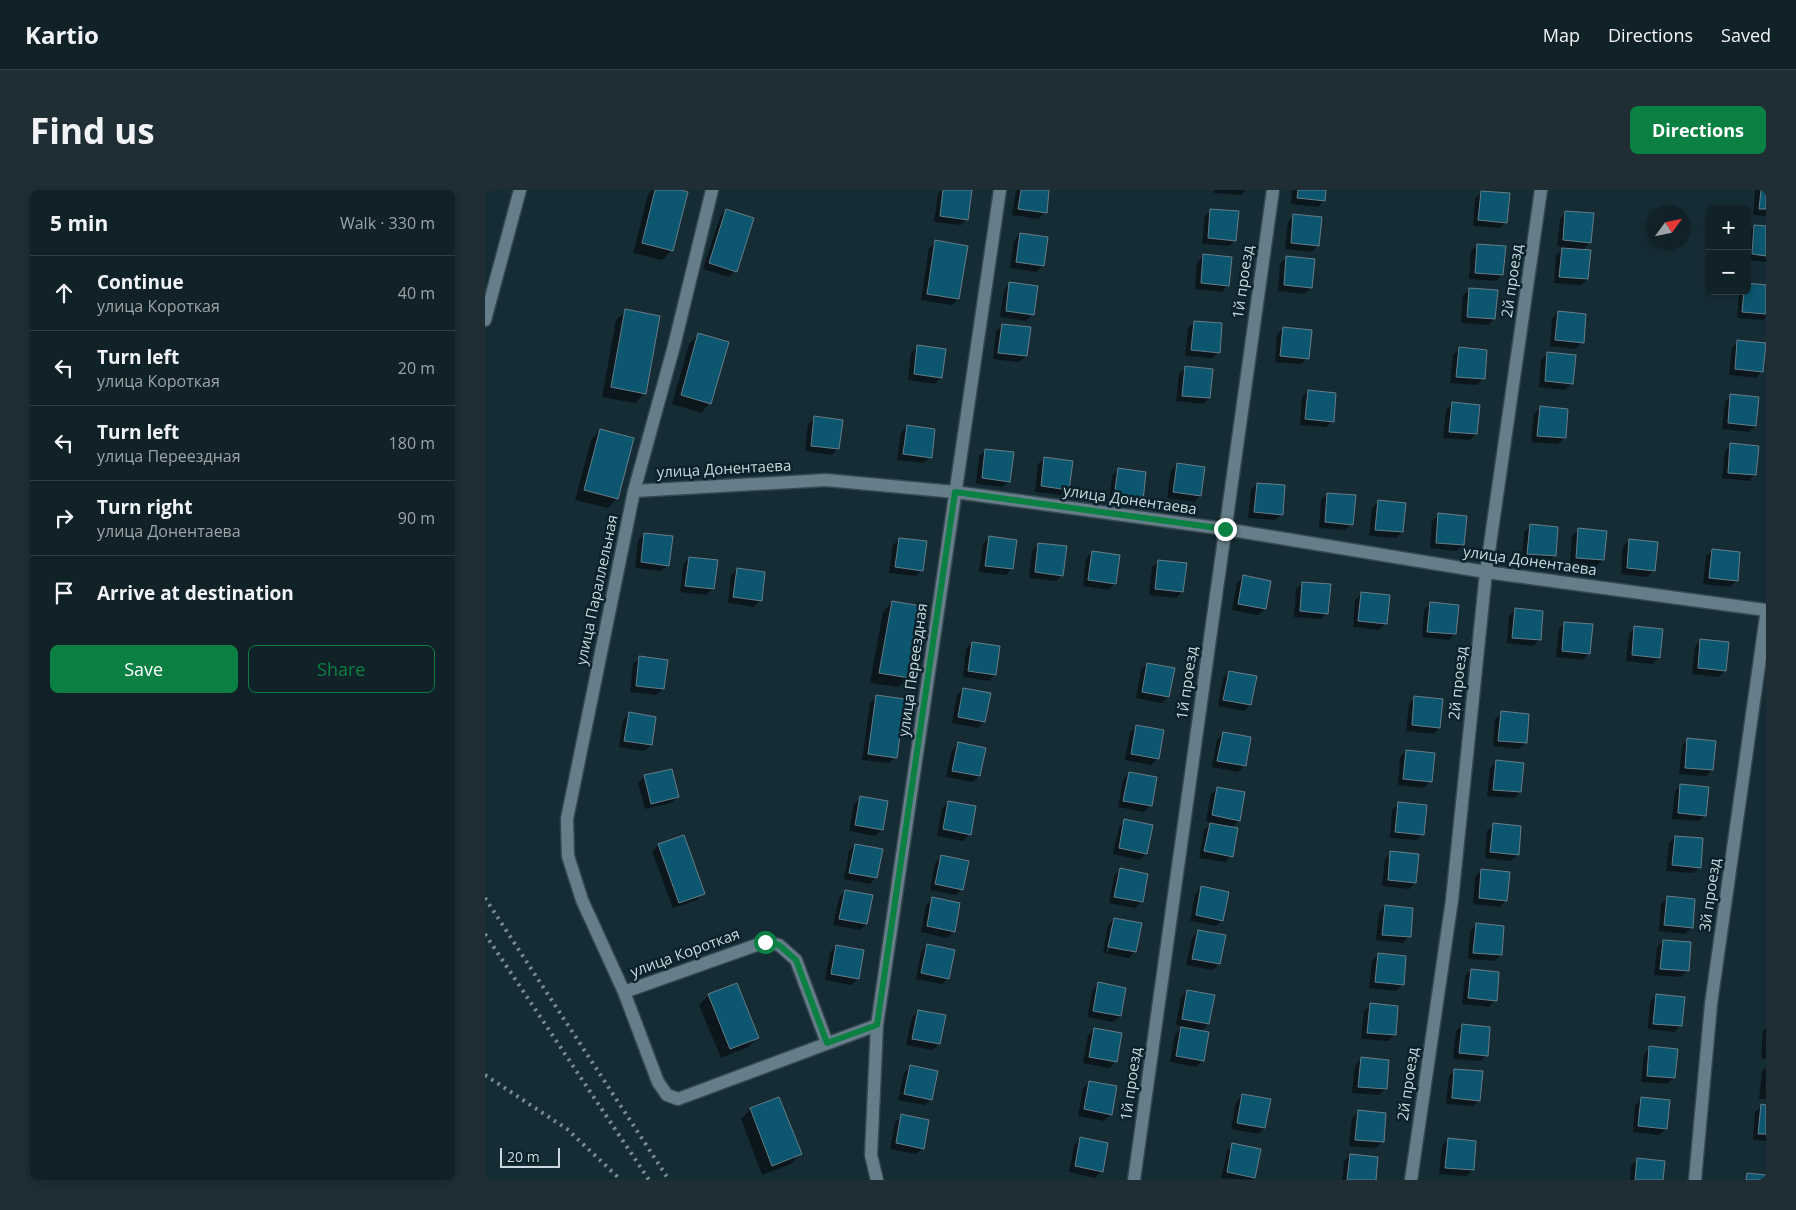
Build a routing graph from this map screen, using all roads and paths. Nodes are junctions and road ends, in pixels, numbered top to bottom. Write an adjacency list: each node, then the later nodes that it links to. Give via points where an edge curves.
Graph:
1 (520, 190): 6 (street)
2 (713, 190): 7 (street, улица Параллельная)
3 (1000, 190): 8 (street, улица Переездная)
4 (1273, 190): 9 (street, 1й проезд)
5 (1541, 190): 10 (street, 2й проезд)
6 (485, 320)
7 (635, 491): 8 (street, улица Донентаева, via 826,480); 13 (street, улица Параллельная, via 567,819 568,856 582,900)
8 (955, 492): 9 (street, улица Донентаева); 14 (street, улица Переездная)
9 (1225, 529): 10 (street, улица Донентаева); 17 (street, 1й проезд)
10 (1486, 572): 11 (street, улица Донентаева); 18 (street, 2й проезд, via 1452,900)
11 (1766, 610)
12 (1766, 616): 19 (street, 3й проезд, via 1711,1004)
13 (624, 992): 15 (street, улица Короткая, via 765,942 779,945 796,960); 15 (street, улица Короткая, via 658,1082 667,1095 678,1099)
14 (877, 1025): 15 (street, улица Короткая); 16 (street, улица Переездная, via 871,1155)
15 (827, 1043)
16 (877, 1180)
17 (1134, 1180)
18 (1411, 1180)
19 (1695, 1180)

